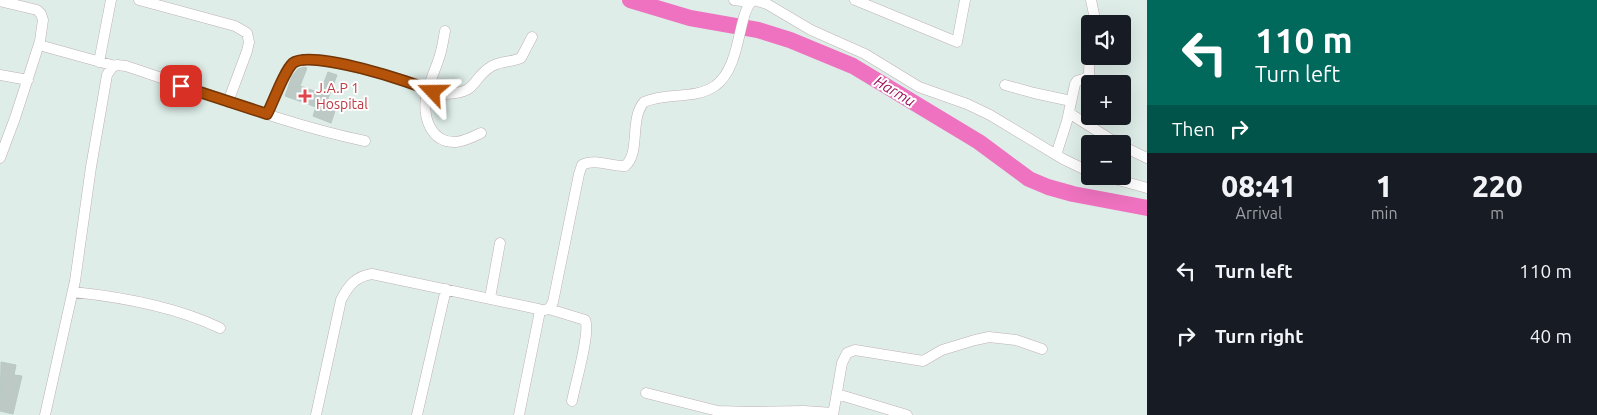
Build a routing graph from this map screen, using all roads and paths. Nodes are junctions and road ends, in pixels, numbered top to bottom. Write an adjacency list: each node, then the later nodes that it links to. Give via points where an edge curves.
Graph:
1 (111, 0): 13 (street)
2 (139, 0): 21 (street, via 235,26 247,33 247,51)
3 (734, 0): 8 (street)
4 (855, 0): 5 (street, via 957,42)
5 (965, 0)
6 (1090, 0): 9 (street)
7 (0, 1): 12 (street, via 29,7 41,14 43,27)
8 (748, 1): 29 (street, via 767,4 800,24 865,54 918,87 990,115); 38 (street, via 738,48 723,79 694,94 644,102 638,112 631,159 625,166 592,162 582,166 553,302)
9 (1094, 15)
10 (445, 31): 19 (street)
11 (532, 37): 19 (street, via 521,58 490,68 466,91 440,94)
12 (39, 45): 13 (street); 17 (street)
13 (100, 62): 15 (street)
14 (1089, 65): 20 (street, via 1089,75 1077,81)
15 (114, 66): 21 (street, via 126,66); 36 (street, via 108,72 104,92)
16 (0, 75): 17 (street)
17 (28, 80): 28 (street)
18 (1005, 85): 20 (street)
19 (428, 89): 23 (street, via 337,63 300,61 290,68); 24 (street, via 426,114 436,136 456,142)
20 (1072, 101): 22 (street)
21 (228, 102): 23 (street)
22 (1069, 113): 25 (street); 29 (street)
23 (267, 114): 26 (street)
24 (481, 133)
25 (1104, 135)
26 (365, 141)
27 (1131, 150): 30 (street)
28 (1, 154)
29 (1056, 155): 31 (street)
30 (1147, 158)
31 (1081, 168)
32 (1131, 184): 33 (street)
33 (1147, 188)
34 (500, 243): 37 (street)
35 (446, 289): 37 (street); 46 (street, via 372,274 356,279 341,300); 47 (street)
36 (73, 292): 39 (street, via 117,297 187,315); 45 (street)
37 (490, 298): 38 (street)
38 (544, 310): 43 (street, via 585,320 587,324); 48 (street)
39 (220, 328)
40 (1042, 349): 42 (street, via 1016,340 989,337 942,350 923,361 855,350 847,353 842,363)
41 (646, 393): 44 (street, via 718,411)
42 (837, 394): 44 (street); 49 (street)
43 (572, 401)
44 (833, 414)
45 (44, 415)
46 (316, 415)
47 (417, 415)
48 (519, 415)
49 (907, 415)

